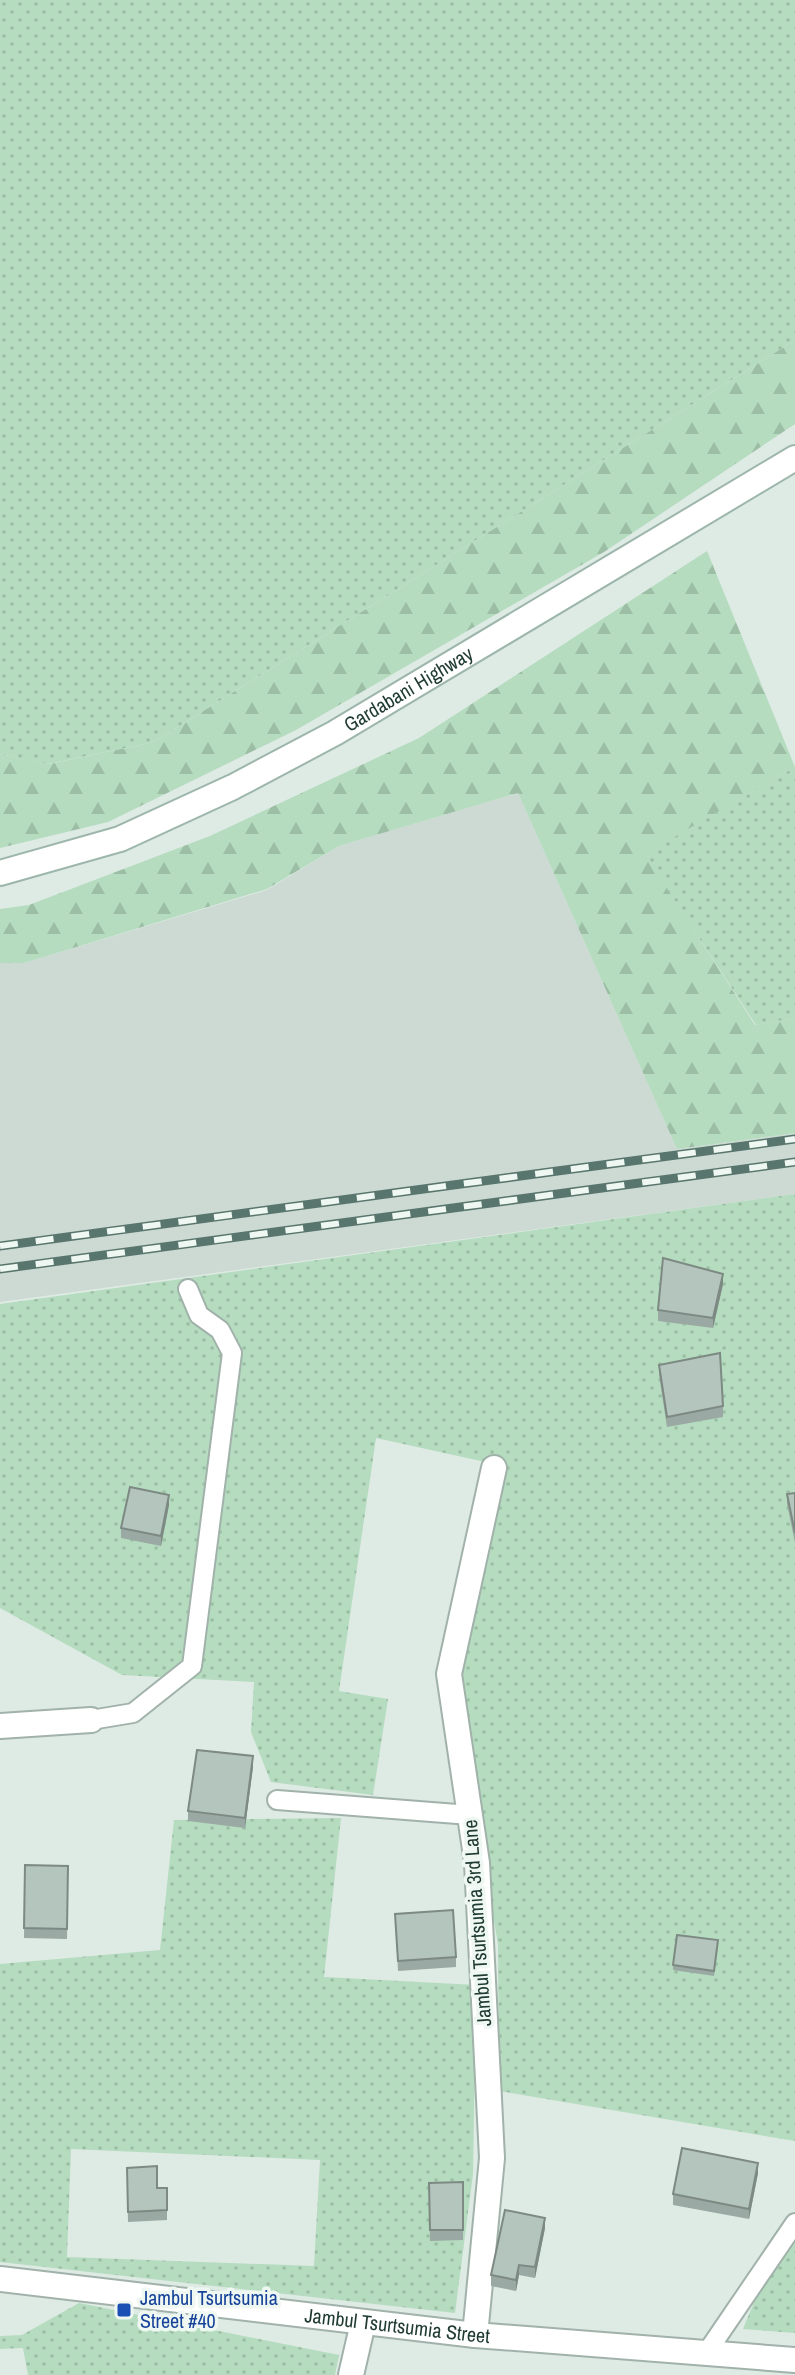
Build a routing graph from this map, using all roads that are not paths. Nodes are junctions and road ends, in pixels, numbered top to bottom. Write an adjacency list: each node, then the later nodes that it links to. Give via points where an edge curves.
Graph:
1 (795, 458): 2 (street, Gardabani Highway, via 335,733 233,787 120,839)
2 (0, 873)
3 (188, 1289): 5 (lane, via 199,1315 220,1330 232,1353 192,1666 133,1713)
4 (494, 1468): 8 (street, Jambul Tsurtsumia 3rd Lane, via 449,1674)
5 (91, 1720): 6 (street)
6 (0, 1726)
7 (277, 1800): 8 (lane)
8 (470, 1815): 12 (street, Jambul Tsurtsumia 3rd Lane, via 492,2158)
9 (795, 2223): 13 (lane)
10 (0, 2279): 11 (street, Jambul Tsurtsumia Street)
11 (363, 2323): 12 (street, Jambul Tsurtsumia Street); 15 (street)
12 (475, 2335): 13 (street, Jambul Tsurtsumia Street)
13 (707, 2352): 14 (street, Jambul Tsurtsumia Street)
14 (795, 2360)
15 (351, 2375)

